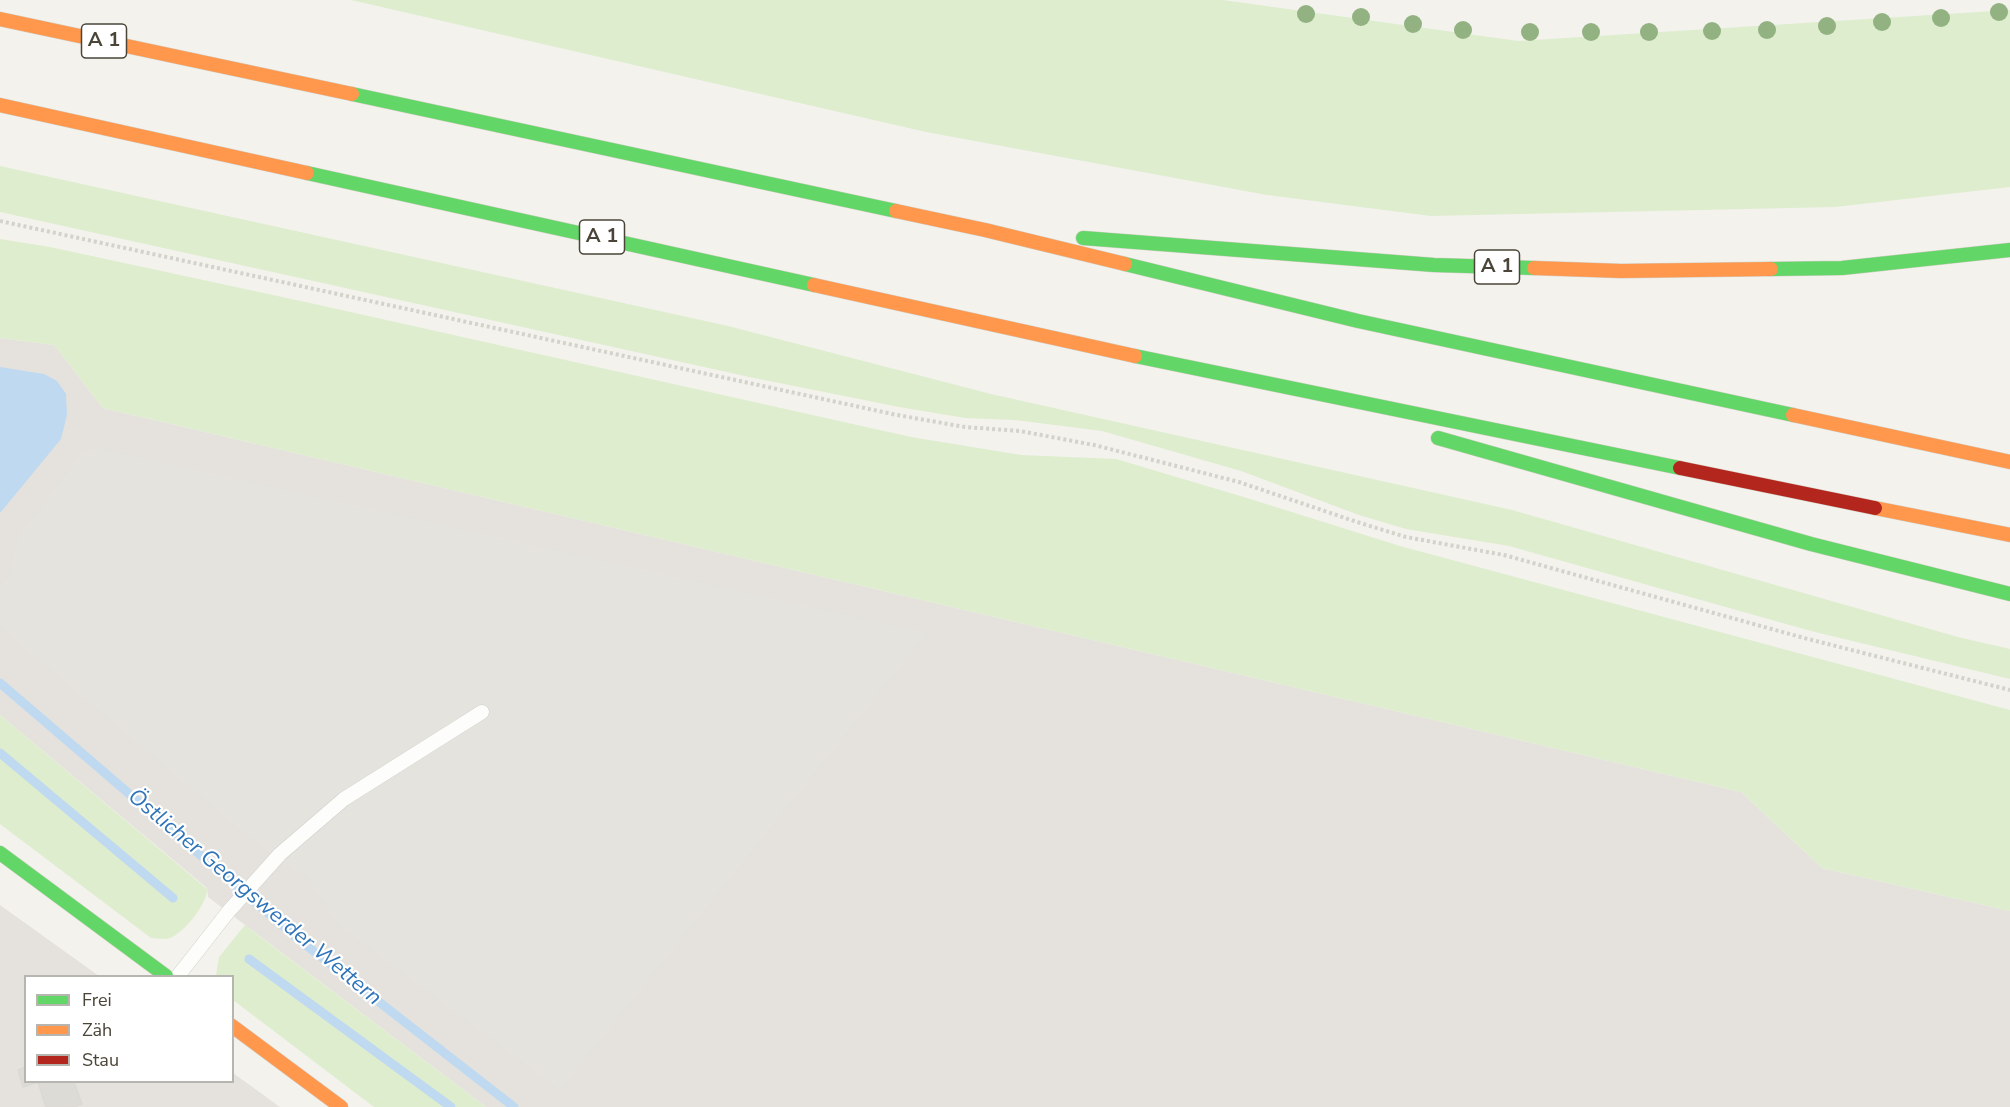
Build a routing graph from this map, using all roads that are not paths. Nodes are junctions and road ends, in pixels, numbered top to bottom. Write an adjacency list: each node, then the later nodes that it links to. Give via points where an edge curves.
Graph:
1 (0, 19): 3 (main road, A 1)
2 (0, 105): 5 (main road, A 1)
3 (985, 230): 4 (main road, A 1, via 1434,265 1621,271 1842,268); 8 (main road, via 1358,321)
4 (2010, 250)
5 (1203, 370): 6 (main road); 9 (main road, A 1)
6 (1375, 420)
7 (1421, 433): 10 (main road, via 1811,544)
8 (2010, 462)
9 (2010, 535)
10 (2010, 594)
11 (482, 712): 14 (lane, via 344,799 280,854)
12 (0, 853): 13 (main road)
13 (165, 975)
14 (179, 975)
15 (234, 1027): 16 (main road)
16 (341, 1107)

